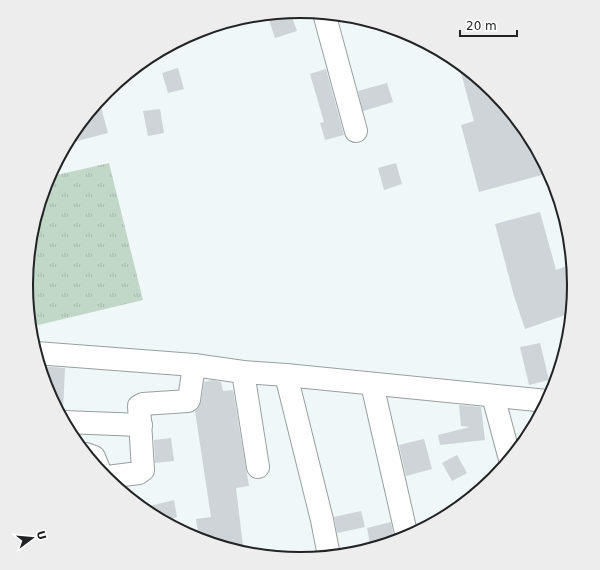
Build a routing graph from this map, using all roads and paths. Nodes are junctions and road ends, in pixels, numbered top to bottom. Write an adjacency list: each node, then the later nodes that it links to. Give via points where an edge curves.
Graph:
1 (326, 19): 2 (street)
2 (356, 131)
3 (42, 353): 4 (street)
4 (194, 365): 5 (street); 11 (street, via 188,401 139,406)
5 (243, 372): 6 (street); 13 (street)
6 (286, 375): 7 (street); 16 (street)
7 (372, 384): 8 (street); 15 (street)
8 (493, 396): 9 (street); 12 (street)
9 (540, 400)
10 (72, 422): 11 (street)
11 (141, 425): 14 (street, via 143,470 139,473)
12 (508, 452)
13 (258, 467)
14 (113, 476)
15 (405, 530)
16 (328, 550)

